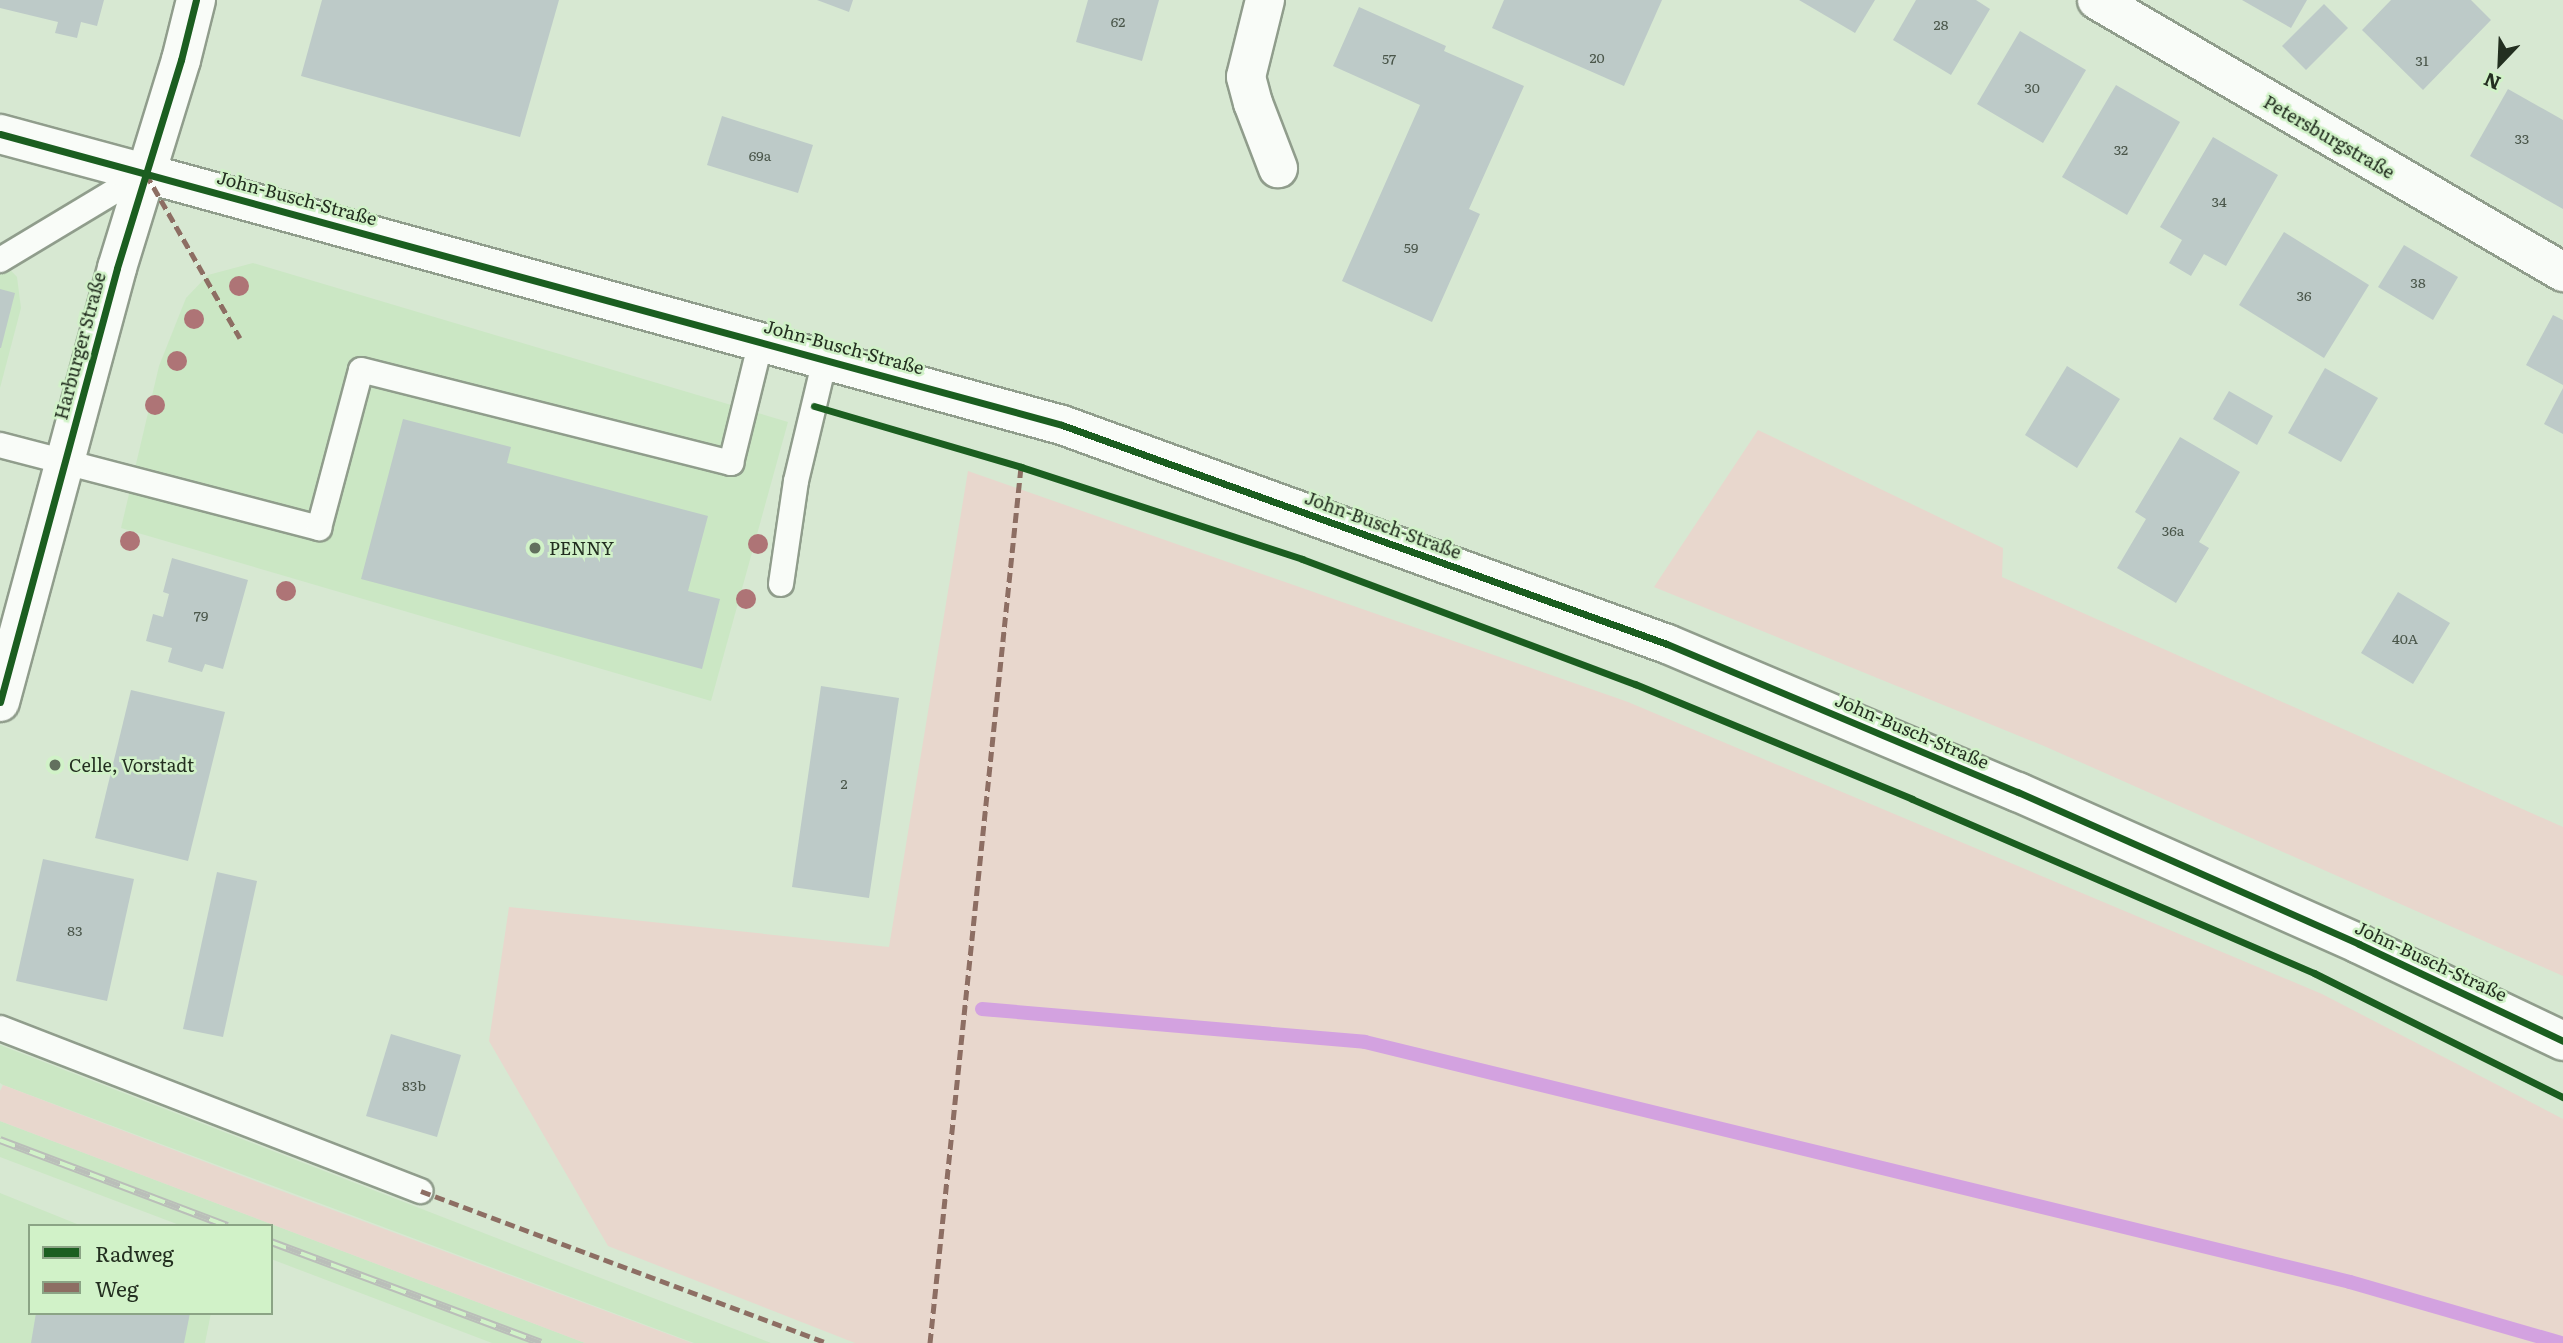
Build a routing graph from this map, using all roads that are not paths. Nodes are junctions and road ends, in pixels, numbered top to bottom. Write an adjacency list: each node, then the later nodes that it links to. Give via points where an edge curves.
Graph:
1 (196, 0): 6 (main road, Harburger Straße)
2 (1265, 0): 5 (main road, via 1247,77)
3 (2097, 0): 8 (main road, Petersburgstraße)
4 (0, 134): 6 (main road, John-Busch-Straße)
5 (1278, 168)
6 (145, 173): 7 (lane); 9 (main road, John-Busch-Straße); 12 (main road, Harburger Straße)
7 (0, 260)
8 (2562, 269)
9 (761, 341): 10 (main road, John-Busch-Straße); 12 (lane, via 731,463 361,370 319,528)
10 (825, 359): 13 (lane, via 796,481); 16 (main road, John-Busch-Straße, via 1062,425 1667,644 2018,792)
11 (0, 445): 12 (lane)
12 (65, 461): 14 (main road, Harburger Straße)
13 (781, 584)
14 (0, 702)
15 (0, 1028): 17 (lane)
16 (2563, 1041)
17 (421, 1191)

